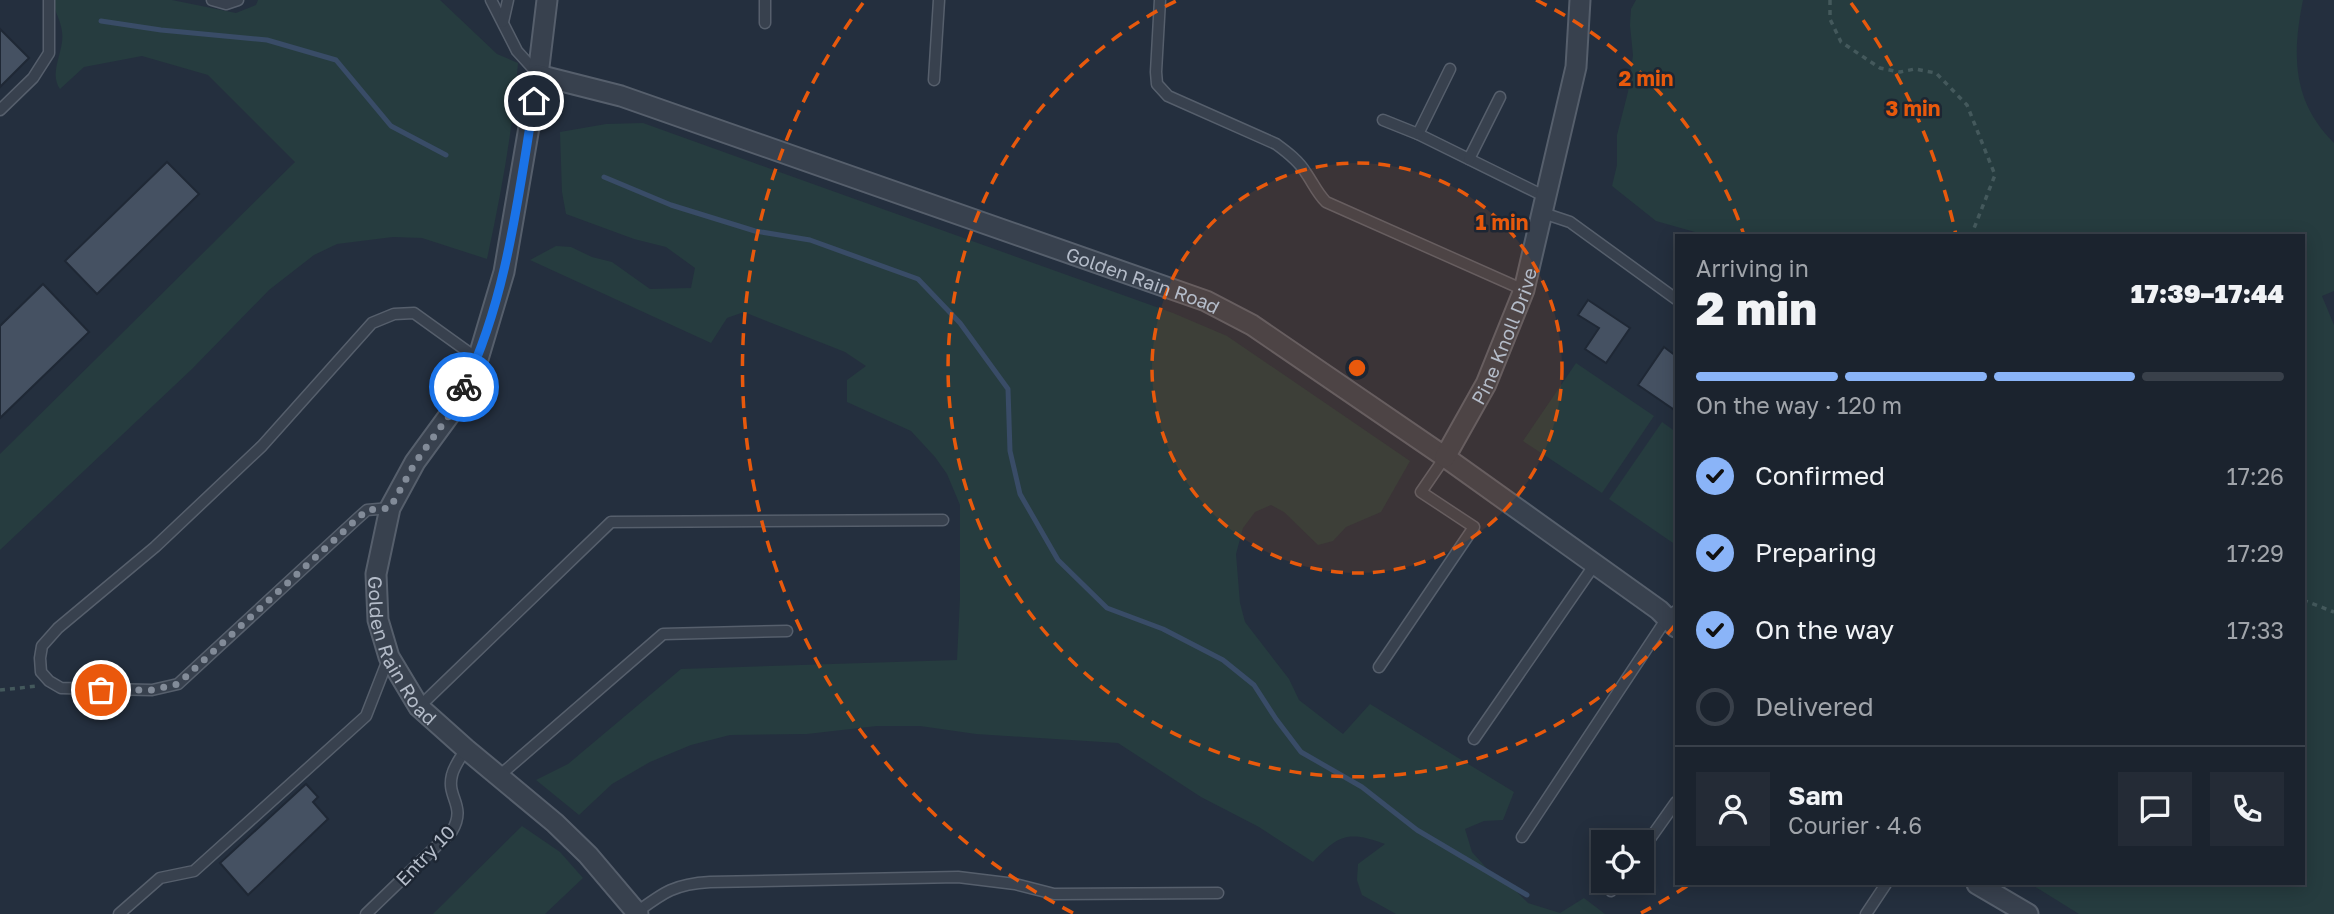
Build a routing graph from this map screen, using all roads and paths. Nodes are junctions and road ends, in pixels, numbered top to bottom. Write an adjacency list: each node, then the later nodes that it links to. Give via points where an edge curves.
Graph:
1 (48, 0): 18 (lane, via 49,53 33,78)
2 (212, 0): 3 (lane, via 226,4)
3 (237, 0)
4 (491, 0): 12 (lane)
5 (508, 0): 12 (lane)
6 (547, 0): 15 (street, Golden Rain Road)
7 (765, 0): 13 (lane)
8 (939, 0): 16 (lane)
9 (1160, 0): 24 (lane, via 1157,84 1168,96 1276,144 1305,171 1326,202)
10 (1580, 0): 22 (street, Pine Knoll Drive, via 1576,67)
11 (1830, 0): 23 (path, via 1830,19 1841,42 1880,68 1936,73 1967,105 1995,175)
12 (503, 23): 15 (lane, via 517,51)
13 (765, 23)
14 (1451, 69): 20 (lane)
15 (538, 75): 26 (street, Golden Rain Road, via 504,272); 27 (street, Golden Rain Road, via 634,101 1206,301 1252,326)
16 (934, 80)
17 (1500, 97): 21 (lane)
18 (0, 110)
19 (1383, 120): 20 (lane)
20 (1418, 134): 21 (lane)
21 (1469, 159): 22 (lane)
22 (1544, 205): 24 (street, Pine Knoll Drive); 25 (lane)
23 (1971, 234)
24 (1524, 290): 27 (street, Pine Knoll Drive, via 1486,384)
25 (1675, 298)
26 (478, 359): 28 (street, Golden Rain Road, via 453,410); 37 (lane, via 414,313 394,313 372,323 262,446 42,646 41,672)
27 (1445, 457): 30 (street, Golden Rain Road); 36 (lane, via 1421,492 1474,527)
28 (390, 508): 35 (street, Golden Rain Road, via 376,575 378,620); 37 (lane, via 367,510 178,684 152,690 75,690)
29 (943, 520): 39 (lane, via 611,522)
30 (1595, 564): 33 (street, Golden Rain Road); 40 (lane)
31 (2305, 601): 32 (path)
32 (2334, 612)
33 (1673, 619): 45 (lane)
34 (787, 631): 42 (lane, via 663,634)
35 (389, 657): 39 (street, Golden Rain Road); 50 (lane, via 366,716 194,871 160,878)
36 (1379, 667)
37 (54, 684): 38 (path)
38 (0, 690)
39 (419, 707): 41 (street, Golden Rain Road)
40 (1474, 739)
41 (466, 749): 42 (street, Golden Rain Road); 51 (lane, Entry 10, via 451,778 459,811 452,831)
42 (499, 776): 49 (street, Golden Rain Road, via 588,855)
43 (1675, 803): 44 (lane)
44 (1654, 833)
45 (1522, 837)
46 (1885, 885): 52 (lane)
47 (1979, 885): 53 (street)
48 (1218, 893): 49 (lane, via 1054,894 958,877 710,882 684,884)
49 (637, 913)
50 (120, 914)
51 (366, 914)
52 (1866, 914)
53 (2028, 914)

